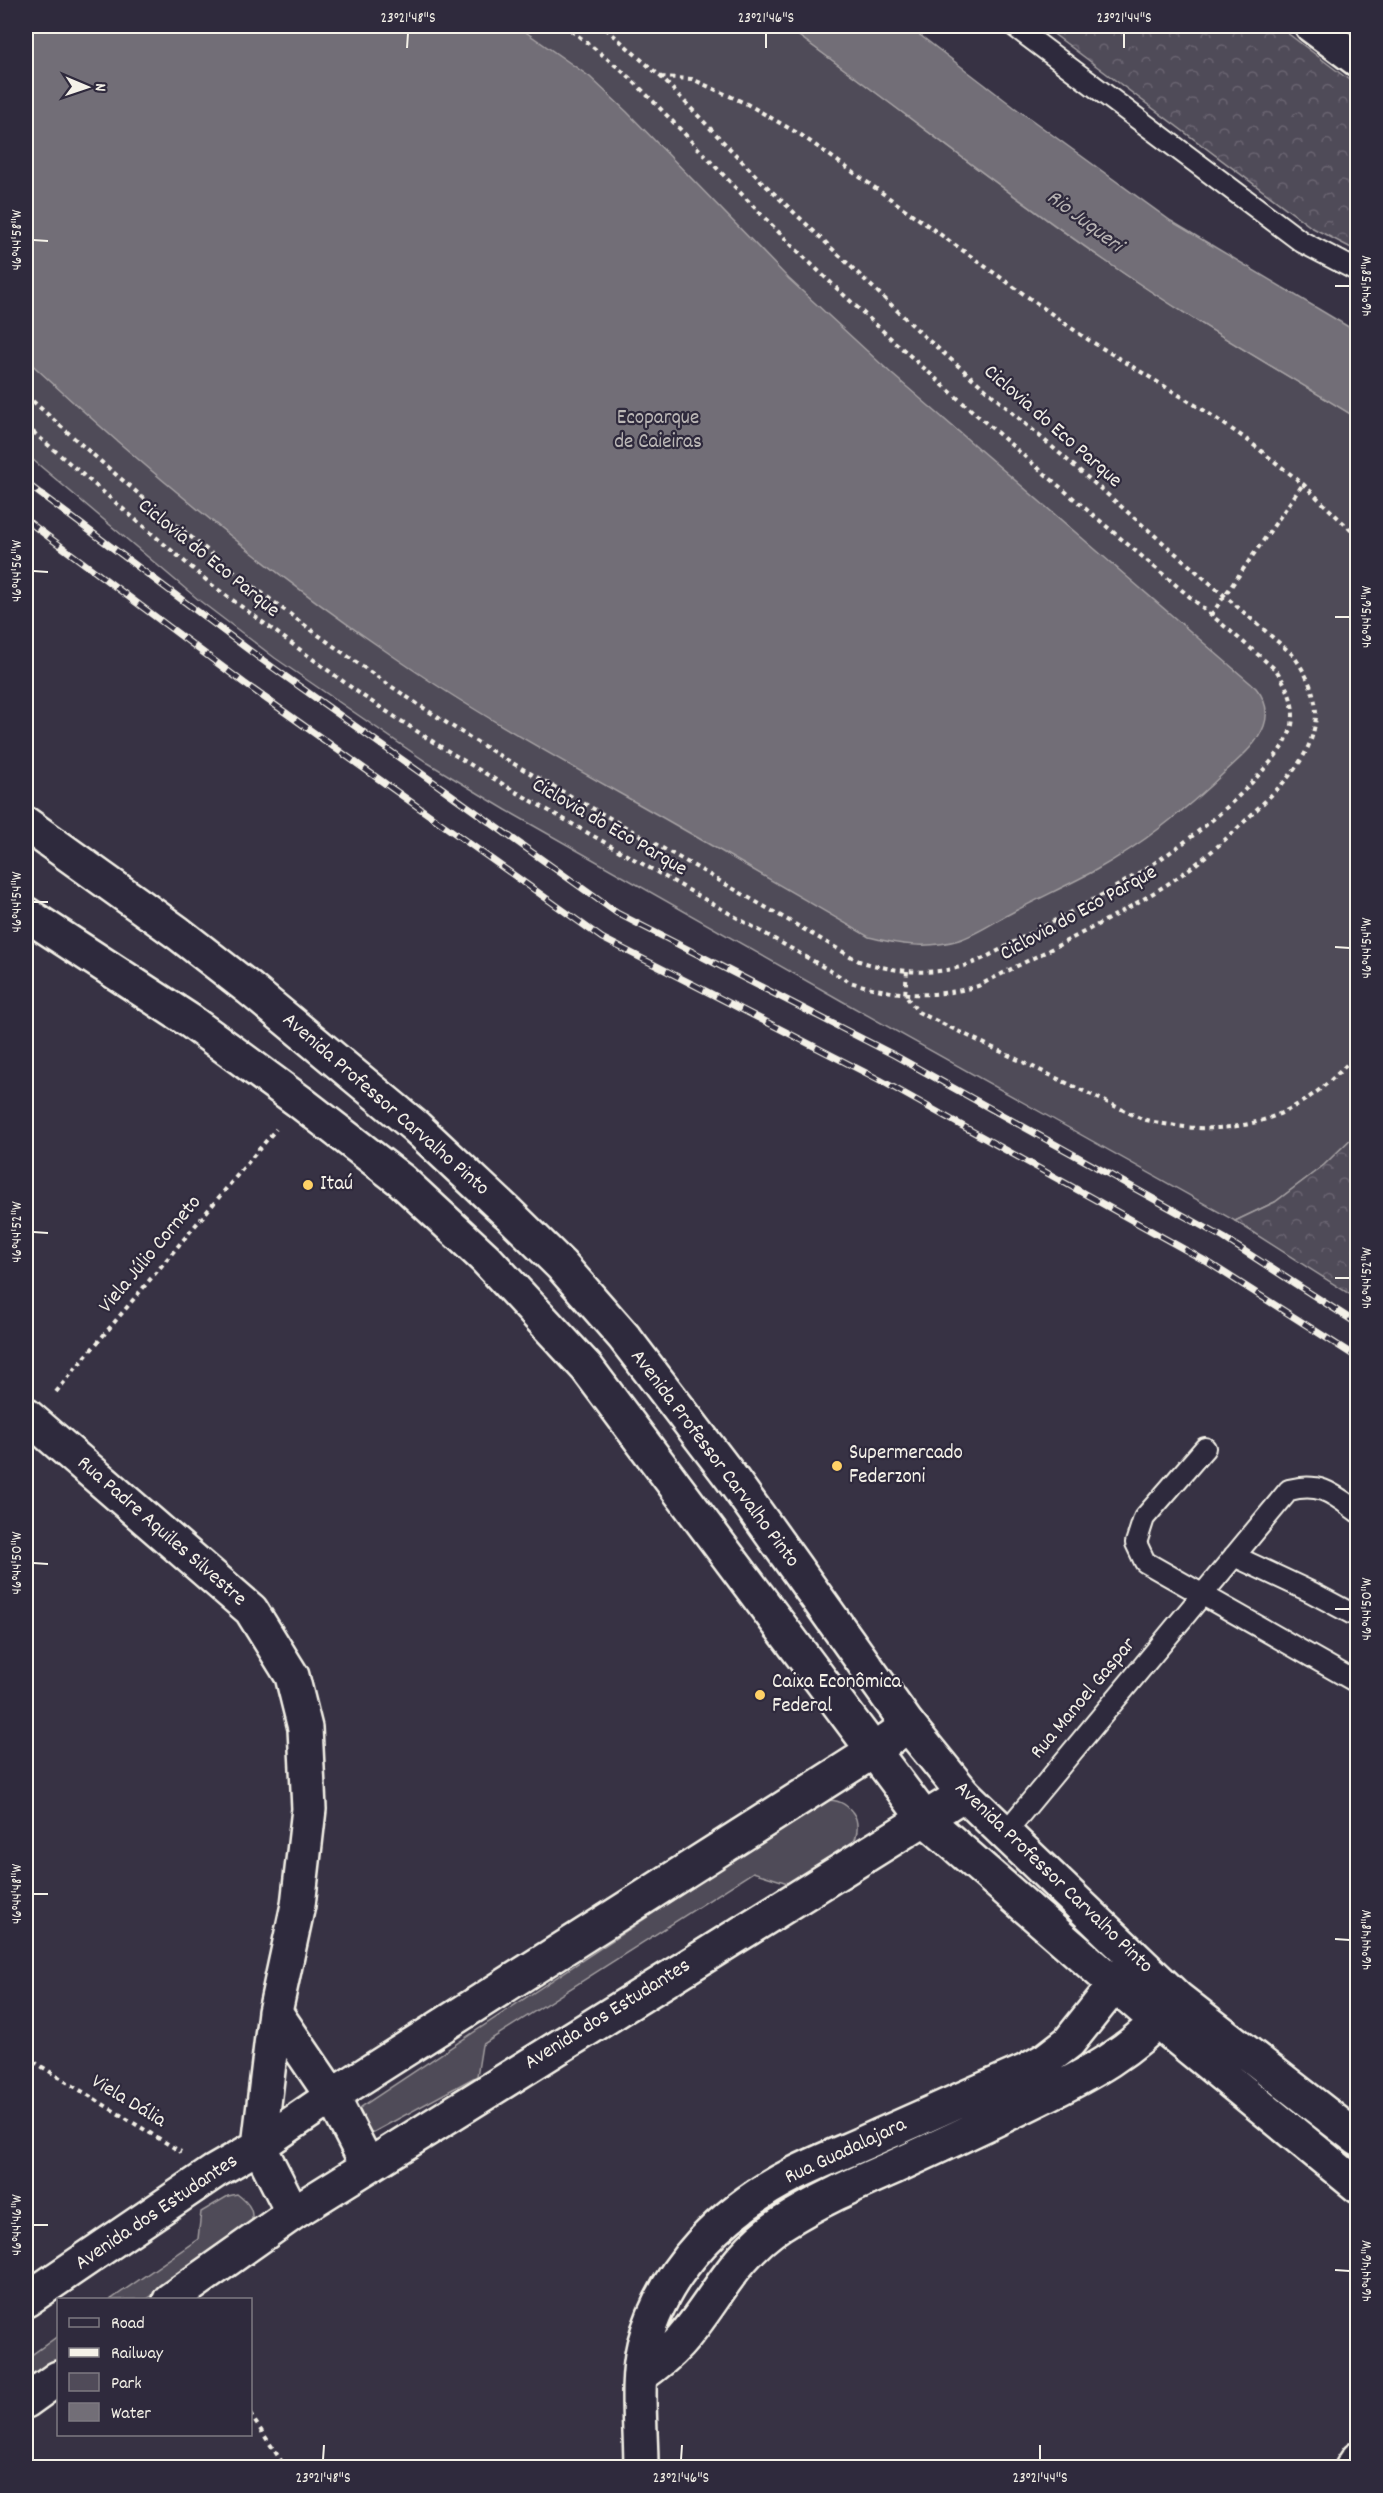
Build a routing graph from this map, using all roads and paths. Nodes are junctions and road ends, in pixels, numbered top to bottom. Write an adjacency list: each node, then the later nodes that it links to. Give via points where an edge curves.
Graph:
1 (565, 26): 13 (path, via 645,93 807,260 911,356)
2 (603, 26): 6 (path, Ciclovia do Eco Parque)
3 (1014, 26): 7 (lane, via 1302,242)
4 (1312, 26): 5 (street)
5 (1358, 60)
6 (661, 77): 10 (path, via 692,78 801,135 1084,338 1205,411); 12 (path, Ciclovia do Eco Parque, via 760,180 926,339)
7 (1358, 271)
8 (26, 395): 16 (path, via 236,574 441,719 859,961)
9 (26, 426): 17 (path, Ciclovia do Eco Parque, via 212,585 438,745 850,982)
10 (1303, 484): 11 (path); 12 (path)
11 (1358, 537)
12 (1224, 595): 13 (path); 17 (path, Ciclovia do Eco Parque, via 1292,654 1312,688 1315,727 1299,764 1239,828 1164,886 1120,913 978,986 956,992)
13 (1211, 615): 16 (path, via 1284,681 1290,694 1292,723 1281,750 1223,811 1152,867 970,964)
14 (26, 824): 27 (street, Avenida Professor Carvalho Pinto, via 250,989 416,1127 561,1265 624,1338 730,1476)
15 (26, 914): 19 (street, Avenida Professor Carvalho Pinto, via 190,1021)
16 (907, 971): 17 (path)
17 (905, 995): 18 (path, via 918,1012 1142,1119 1196,1130 1223,1129 1276,1116 1322,1089)
18 (1358, 1052)
19 (299, 1101): 20 (path, Viela Júlio Corneto); 28 (street, Avenida Professor Carvalho Pinto, via 401,1180 460,1234 587,1368)
20 (29, 1418): 35 (street, Rua Padre Aquiles Silvestre, via 251,1610 292,1676 304,1728 309,1809 298,1905)
21 (1205, 1448): 24 (lane, via 1144,1518 1136,1543 1145,1562)
22 (1358, 1512): 23 (lane, Rua Manoel Gaspar, via 1322,1489 1306,1486 1289,1490)
23 (1234, 1556): 24 (lane, Rua Manoel Gaspar); 25 (lane)
24 (1202, 1595): 26 (lane); 31 (lane, Rua Manoel Gaspar)
25 (1358, 1617)
26 (1358, 1683)
27 (908, 1725): 28 (street, Avenida dos Estudantes); 29 (street, Avenida Professor Carvalho Pinto)
28 (872, 1752): 30 (street, Avenida Professor Carvalho Pinto); 37 (street, Avenida dos Estudantes)
29 (964, 1794): 30 (street, Avenida dos Estudantes); 31 (street, Avenida Professor Carvalho Pinto)
30 (924, 1818): 33 (street, Avenida Professor Carvalho Pinto); 40 (street, Avenida dos Estudantes)
31 (1004, 1834): 32 (street, Avenida Professor Carvalho Pinto)
32 (1136, 1959): 33 (street, Rua Guadalajara); 34 (street, Avenida Professor Carvalho Pinto)
33 (1115, 1986): 34 (street, Avenida Professor Carvalho Pinto); 46 (street, Rua Guadalajara, via 1069,2042 1047,2059 794,2174 739,2208 673,2278 656,2309)
34 (1167, 2010): 38 (street, Avenida Professor Carvalho Pinto); 42 (street, Avenida Professor Carvalho Pinto); 46 (street, Rua Guadalajara, via 1124,2051 1078,2080 815,2202 780,2225 754,2244 731,2270 679,2343)
35 (275, 2012): 37 (street); 39 (street, Rua Padre Aquiles Silvestre)
36 (26, 2057): 41 (path, Viela Dália)
37 (332, 2096): 39 (street, Avenida dos Estudantes); 40 (street)
38 (1358, 2139)
39 (259, 2146): 41 (street, Avenida dos Estudantes); 43 (street, Avenida dos Estudantes)
40 (368, 2166): 43 (street, Avenida dos Estudantes)
41 (214, 2172): 45 (street, Avenida dos Estudantes)
42 (1358, 2186)
43 (293, 2213): 44 (street, Avenida dos Estudantes)
44 (173, 2298)
45 (26, 2300)
46 (640, 2376): 52 (street, Rua Guadalajara)
47 (57, 2379): 48 (street)
48 (26, 2401)
49 (252, 2417): 51 (path)
50 (1358, 2459): 53 (street)
51 (286, 2468)
52 (641, 2468)
53 (1352, 2468)

